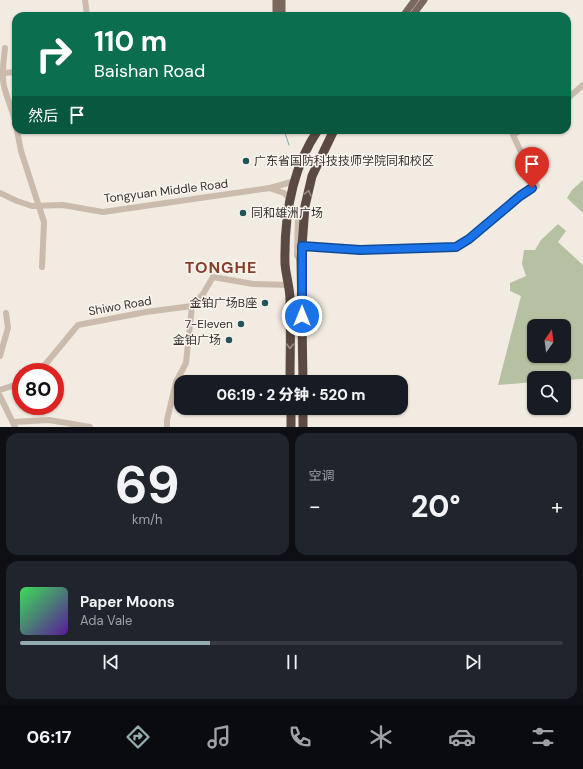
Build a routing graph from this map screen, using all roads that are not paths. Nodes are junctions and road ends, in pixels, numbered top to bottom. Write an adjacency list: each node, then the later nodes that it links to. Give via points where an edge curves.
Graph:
1 (85, 0): 6 (street)
2 (276, 0): 7 (main road)
3 (282, 0): 8 (main road)
4 (415, 0): 9 (main road)
5 (424, 0): 10 (main road)
6 (86, 12)
7 (276, 12)
8 (282, 12)
9 (406, 12)
10 (415, 12)
11 (5, 48): 13 (street)
12 (12, 72): 13 (street)
13 (2, 73): 16 (street)
14 (583, 85): 15 (street)
15 (571, 96)
16 (12, 107)
17 (18, 134): 25 (street)
18 (314, 134): 21 (highway)
19 (332, 134): 27 (highway, one-way to 19, via 308,190 316,166)
20 (515, 134): 27 (street, via 537,186 520,196 456,247 360,250)
21 (296, 181): 22 (street, Tongyuan Middle Road); 24 (highway)
22 (270, 188): 24 (street, via 284,193); 25 (street, Tongyuan Middle Road, via 115,211 63,205)
23 (0, 193): 25 (street, Tongyuan Middle Road, via 16,201)
24 (291, 200): 26 (highway)
25 (40, 207): 29 (street, via 44,222)
26 (288, 214): 28 (street, via 296,215 298,218 297,256); 30 (highway, via 285,255)
27 (302, 246): 28 (highway)
28 (301, 260): 36 (highway)
29 (42, 267)
30 (288, 285): 31 (street, via 253,284 213,277); 35 (highway, one-way to 35)
31 (192, 306): 34 (street, Shiwo Road, via 78,325); 44 (street, via 186,363 176,382)
32 (6, 313): 33 (street, via 8,328)
33 (0, 356)
34 (46, 363)
35 (290, 375)
36 (303, 375)
37 (12, 386): 38 (street)
38 (0, 390)
39 (0, 396): 42 (street)
40 (291, 415): 45 (highway)
41 (303, 415): 46 (highway)
42 (14, 425): 43 (street, via 49,420)
43 (90, 427)
44 (167, 427)
45 (291, 427)
46 (303, 427)

